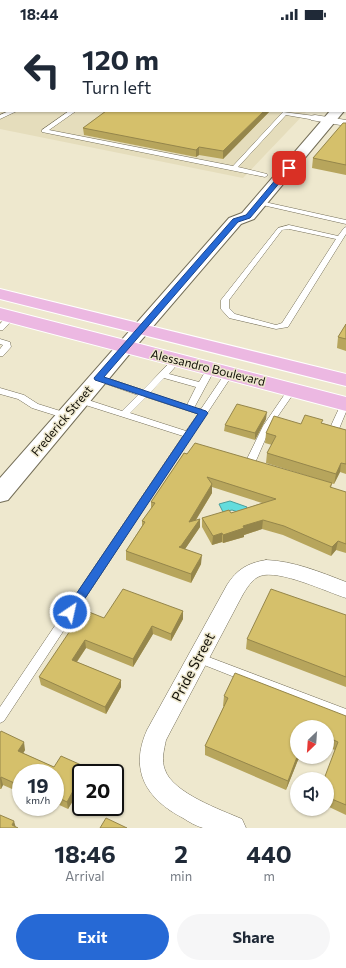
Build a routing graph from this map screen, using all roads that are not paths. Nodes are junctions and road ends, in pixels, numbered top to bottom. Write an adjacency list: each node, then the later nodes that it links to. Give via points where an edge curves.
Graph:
1 (12, 112): 5 (lane)
2 (72, 112): 8 (lane, via 44,132)
3 (287, 112): 4 (lane); 8 (lane)
4 (326, 115): 6 (street); 7 (main road, Frederick Street); 10 (main road, Frederick Street)
5 (0, 117)
6 (346, 123)
7 (281, 157): 9 (main road, Frederick Street); 10 (main road, via 284,160 283,164 255,198)
8 (234, 168): 9 (lane)
9 (265, 175): 11 (main road, Frederick Street, via 232,213)
10 (260, 203): 11 (main road, Frederick Street, via 248,216); 12 (lane)
11 (235, 221): 17 (main road, Frederick Street)
12 (346, 222)
13 (346, 229): 14 (lane)
14 (340, 238): 14 (lane, via 285,325 276,327 232,316 225,309 225,300 280,229 289,227)
15 (0, 294): 17 (main road, Alessandro Boulevard)
16 (4, 320): 19 (main road, Alessandro Boulevard)
17 (140, 329): 19 (main road, Frederick Street); 25 (main road, Alessandro Boulevard)
18 (0, 341): 20 (lane, via 7,344 7,347)
19 (125, 347): 21 (main road, Alessandro Boulevard); 24 (main road, Frederick Street)
20 (0, 354)
21 (177, 360): 22 (lane); 23 (main road, Alessandro Boulevard)
22 (163, 375): 23 (lane, via 181,381); 28 (lane)
23 (214, 376): 26 (main road, Alessandro Boulevard); 31 (lane); 32 (lane)
24 (98, 378): 28 (lane); 30 (main road, Frederick Street)
25 (346, 380)
26 (292, 390): 29 (main road, Alessandro Boulevard); 36 (lane, via 267,426)
27 (0, 391): 30 (lane, via 35,406)
28 (143, 393): 31 (lane); 33 (lane)
29 (346, 404): 34 (lane, via 334,430)
30 (73, 408): 33 (lane); 37 (main road, Frederick Street)
31 (189, 409): 32 (lane)
32 (203, 413): 35 (lane)
33 (124, 414): 35 (lane)
34 (346, 434)
35 (188, 441): 41 (lane)
36 (250, 463)
37 (0, 494)
38 (346, 590): 39 (street, Pride Street, via 279,568 255,570 247,574 237,586)
39 (198, 658): 40 (lane); 42 (street, Pride Street, via 152,746 151,762 154,774 166,792 179,803)
40 (346, 715)
41 (0, 717)
42 (233, 828)

